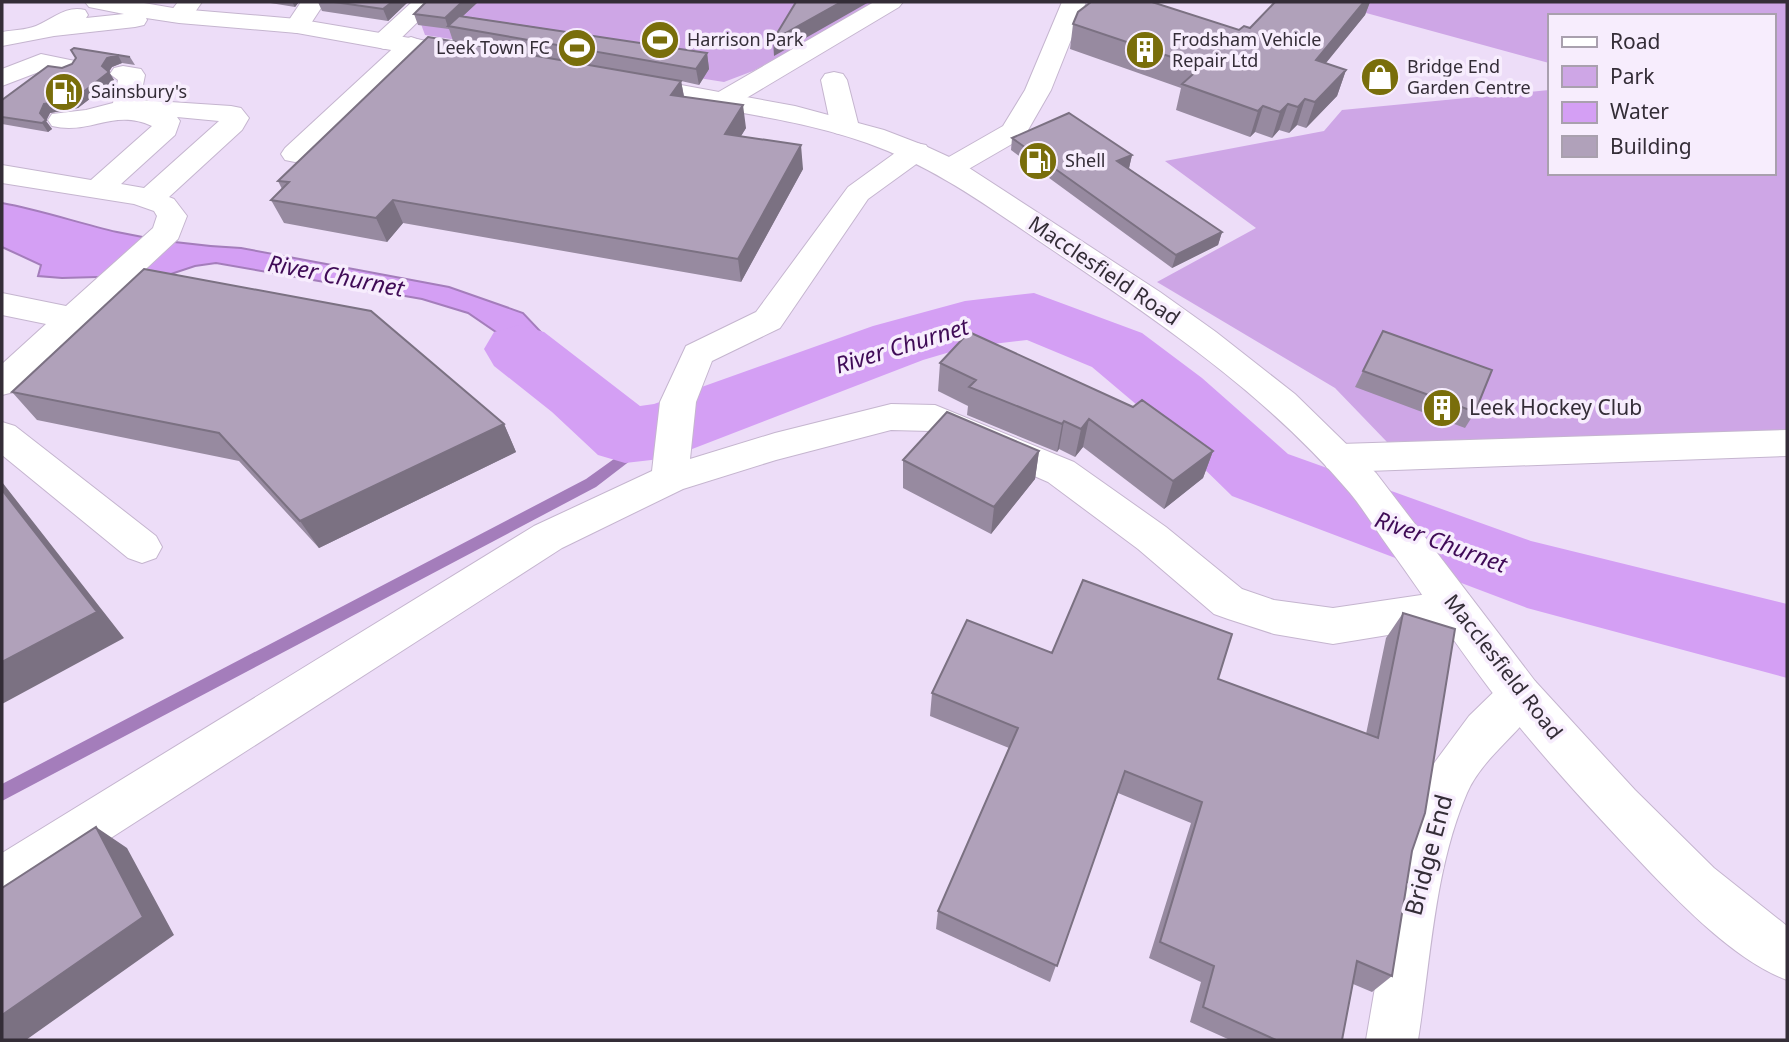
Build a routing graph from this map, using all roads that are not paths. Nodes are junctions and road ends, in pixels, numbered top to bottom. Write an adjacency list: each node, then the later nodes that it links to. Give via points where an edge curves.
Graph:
1 (82, 2): 9 (main road, via 79,12)
2 (97, 2): 7 (main road)
3 (313, 2): 8 (main road)
4 (426, 2): 12 (main road)
5 (891, 2): 22 (main road)
6 (1074, 2): 29 (main road, via 1038,90 1014,131)
7 (185, 9): 8 (main road); 9 (main road)
8 (297, 26): 12 (main road)
9 (54, 29): 10 (main road)
10 (27, 37): 11 (main road); 13 (main road)
11 (2, 39)
12 (397, 43): 14 (main road); 27 (main road)
13 (2, 47)
14 (492, 60)
15 (66, 66): 18 (main road, via 41,62)
16 (123, 74): 23 (main road, via 132,75)
17 (601, 79): 22 (main road, Macclesfield Road)
18 (2, 80): 20 (main road)
19 (834, 80): 25 (main road)
20 (36, 87)
21 (93, 97): 23 (main road)
22 (724, 100): 25 (main road, Macclesfield Road)
23 (125, 109): 24 (main road, via 71,122); 30 (main road, via 166,121 165,129); 31 (main road, via 175,107 235,118)
24 (62, 120)
25 (845, 127): 26 (main road, Macclesfield Road)
26 (916, 150): 29 (main road, Macclesfield Road); 37 (main road, via 858,193 768,320 698,354 678,402)
27 (295, 154)
28 (19, 168): 30 (main road)
29 (950, 168): 38 (main road, Macclesfield Road, via 1205,340 1283,403)
30 (98, 190): 31 (main road)
31 (149, 200): 33 (main road, via 164,205 172,216 167,232)
32 (2, 304): 33 (main road)
33 (71, 318): 34 (main road)
34 (2, 383)
35 (2, 435): 39 (main road)
36 (1787, 443): 38 (main road)
37 (672, 463): 40 (main road, via 775,447 891,416 935,418 1061,472 1152,538 1228,602 1274,617 1333,626); 42 (main road)
38 (1351, 470): 40 (main road, Macclesfield Road)
39 (142, 547)
40 (1446, 595): 41 (main road, Macclesfield Road)
41 (1520, 695): 43 (main road, Macclesfield Road, via 1697,885); 44 (main road, Bridge End, via 1485,730 1448,781 1419,872)
42 (2, 880)
43 (1787, 955)
44 (1392, 1040)

